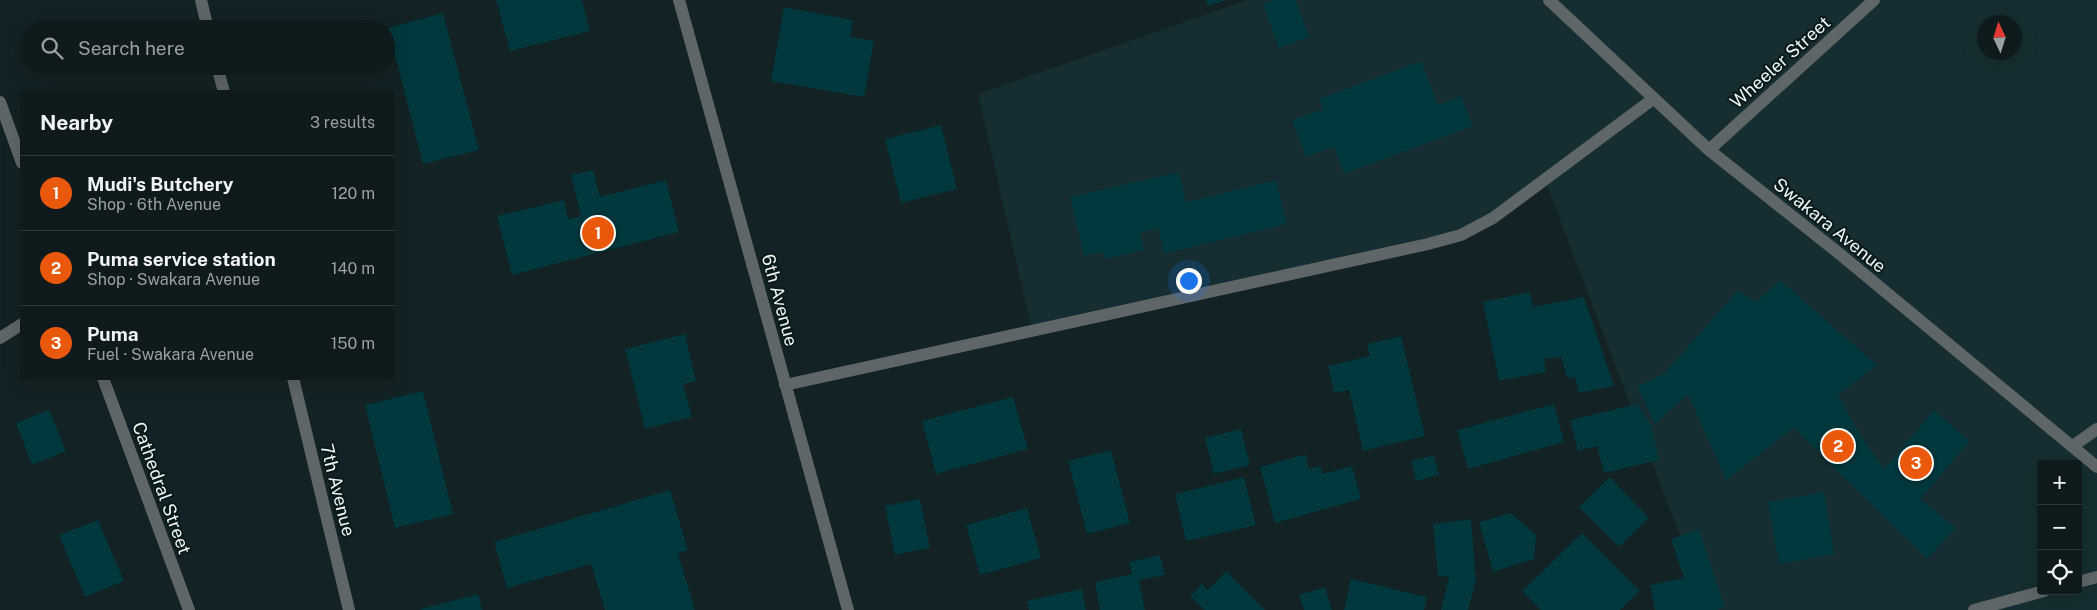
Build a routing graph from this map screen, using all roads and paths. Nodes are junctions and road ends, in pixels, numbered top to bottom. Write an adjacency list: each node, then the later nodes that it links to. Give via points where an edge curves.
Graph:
1 (202, 0): 5 (street)
2 (679, 0): 16 (street, 6th Avenue)
3 (1549, 0): 8 (street, Swakara Avenue)
4 (1874, 0): 10 (street, Wheeler Street)
5 (206, 20)
6 (220, 75): 7 (street)
7 (224, 90)
8 (1653, 99): 10 (street, Swakara Avenue); 16 (street, via 1493,218 1461,235)
9 (0, 102): 11 (street)
10 (1709, 150): 18 (street, Swakara Avenue)
11 (20, 157)
12 (20, 325): 13 (street)
13 (0, 338)
14 (103, 380): 23 (street, Cathedral Street)
15 (293, 380): 24 (street, 7th Avenue)
16 (785, 385): 25 (street, 6th Avenue)
17 (2097, 429): 18 (street)
18 (2073, 446): 19 (street, Swakara Avenue)
19 (2097, 467)
20 (2097, 577): 21 (street)
21 (2082, 581)
22 (2037, 593): 26 (street)
23 (189, 610)
24 (349, 610)
25 (848, 610)
26 (1974, 610)

